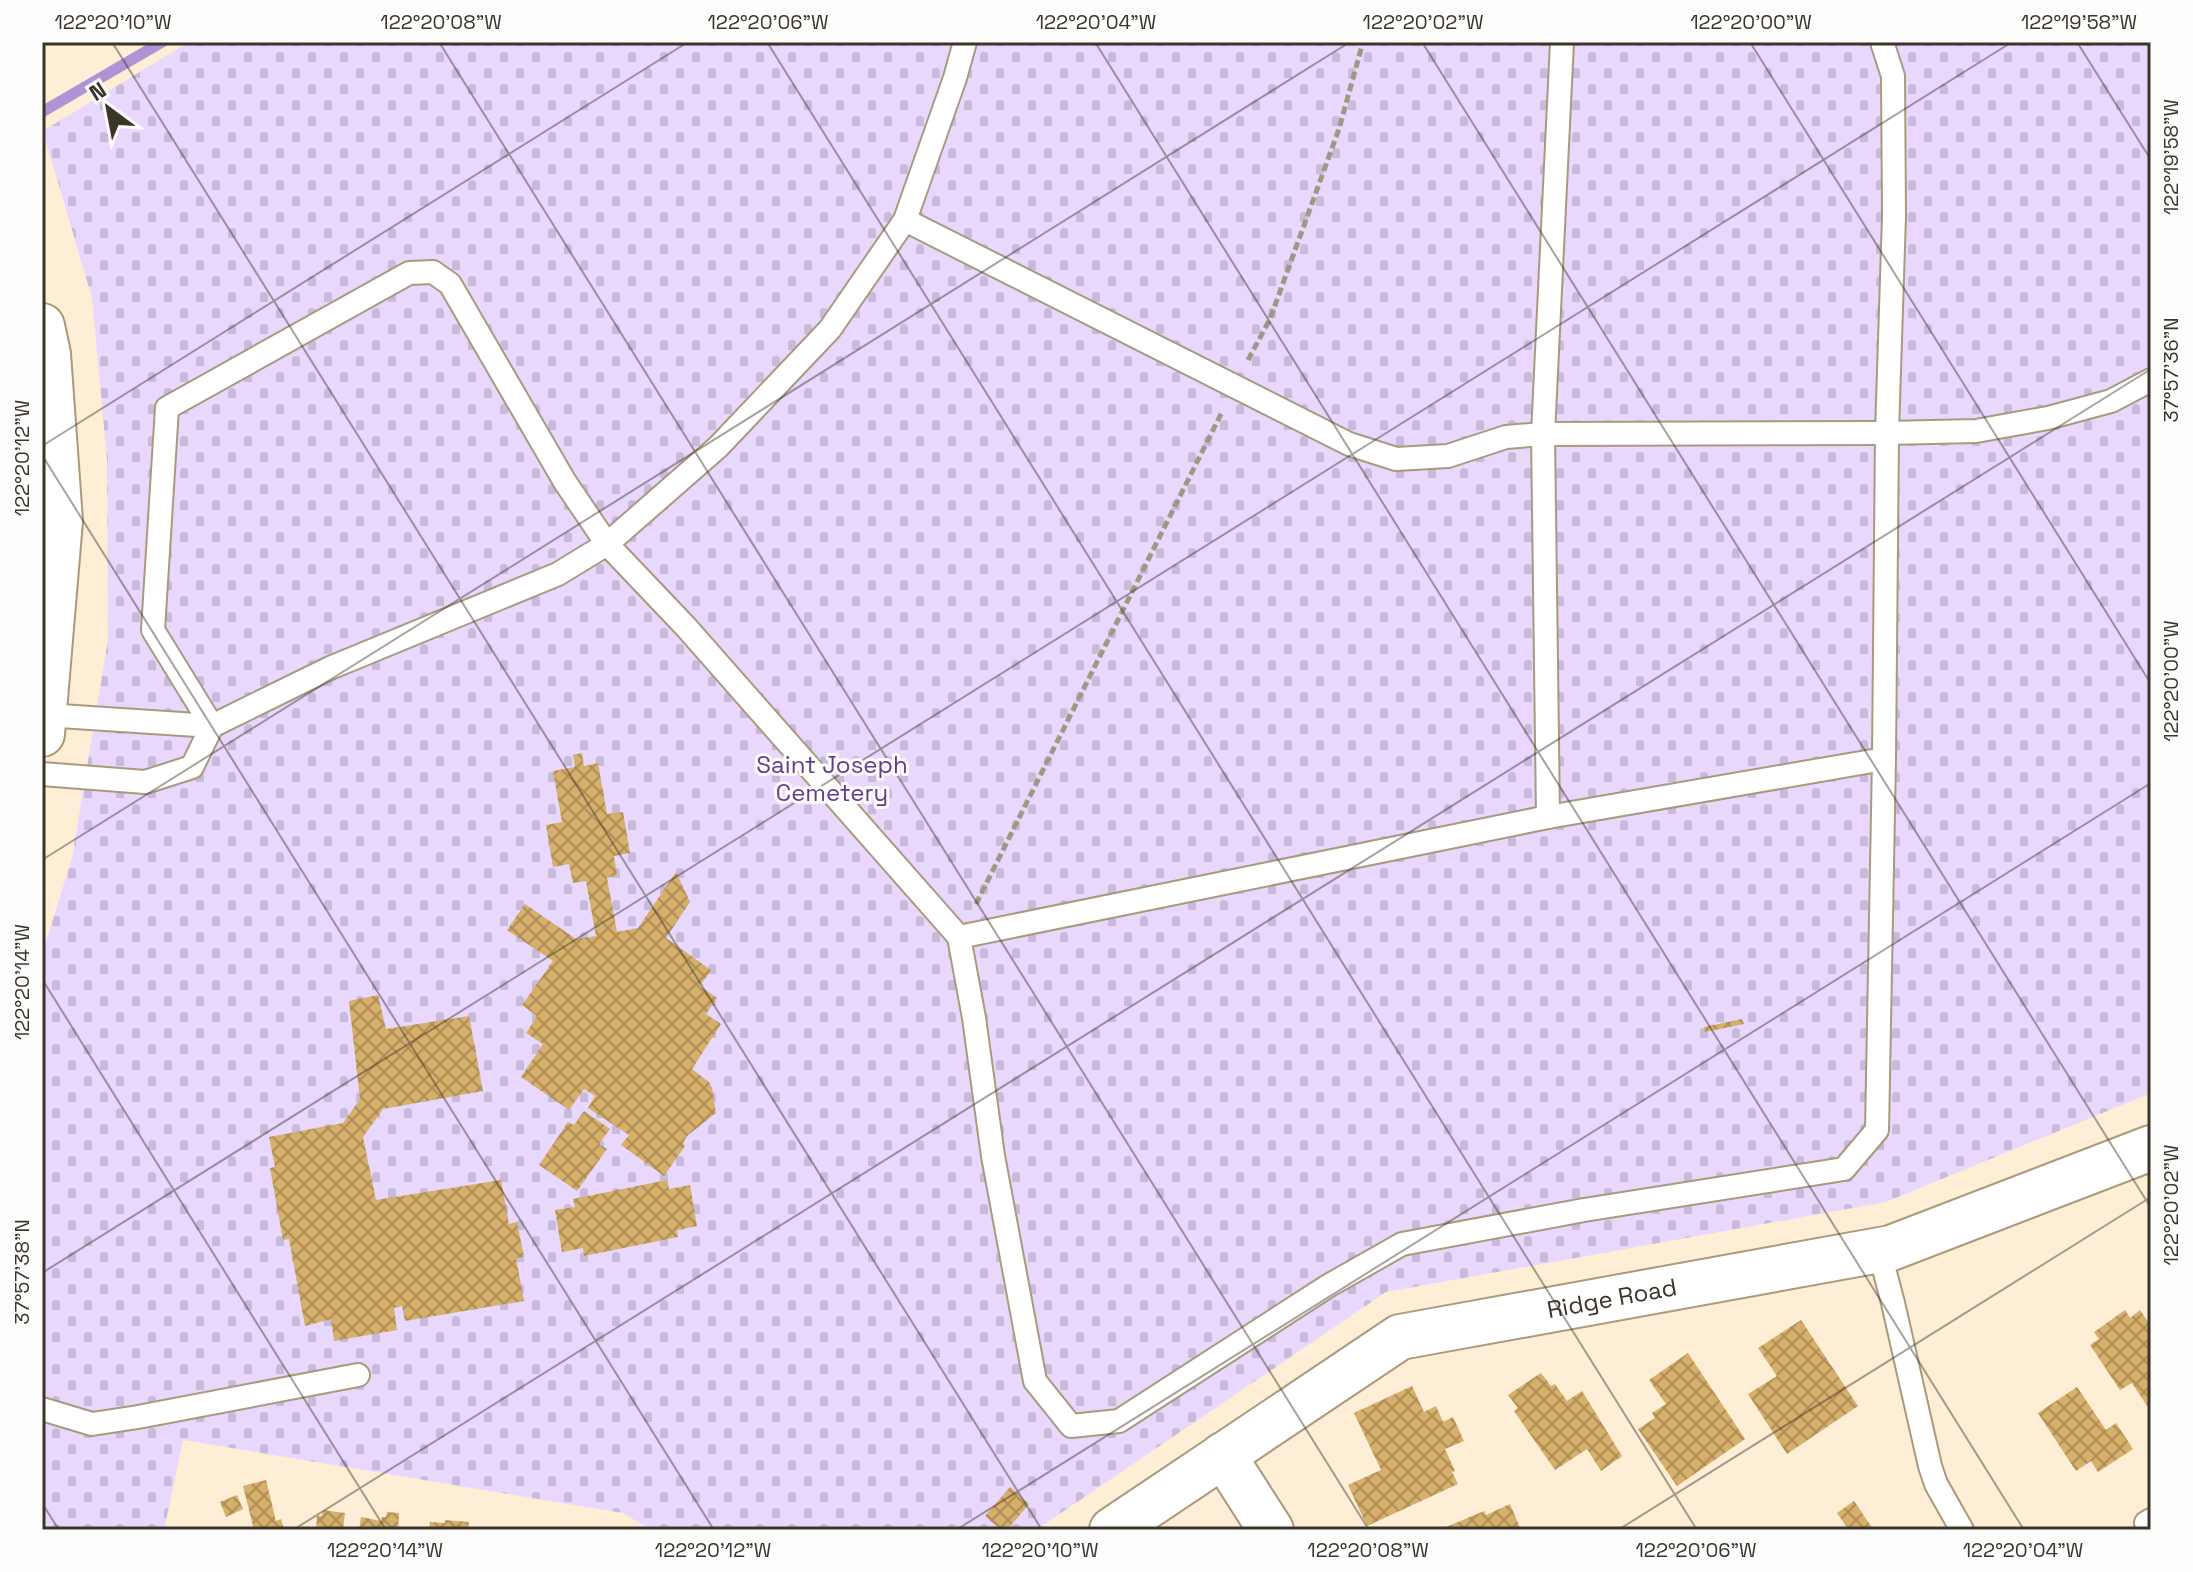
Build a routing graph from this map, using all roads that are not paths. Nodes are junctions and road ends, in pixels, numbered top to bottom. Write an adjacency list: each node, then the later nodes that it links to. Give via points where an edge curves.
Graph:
1 (965, 42): 4 (lane)
2 (1562, 42): 9 (lane)
3 (1882, 42): 8 (lane, via 1893,76)
4 (905, 220): 9 (lane, via 1349,444 1396,459 1448,456 1506,437); 10 (lane, via 830,329 718,447)
5 (42, 326): 6 (street)
6 (46, 375): 11 (street, via 60,521)
7 (2151, 380): 8 (lane, via 2111,401 2048,418 1976,431)
8 (1887, 433): 9 (lane); 13 (lane)
9 (1543, 434): 15 (lane)
10 (607, 544): 12 (lane, via 558,574 330,668); 12 (lane, via 450,284 433,272 409,273 167,408 153,630); 16 (lane)
11 (44, 725): 12 (lane)
12 (212, 726): 14 (lane, via 192,767 145,782)
13 (1884, 759): 15 (lane); 16 (lane, via 1877,1130 1844,1169 1402,1244 1119,1421 1071,1426 1035,1381)
14 (42, 774)
15 (1548, 817): 16 (lane)
16 (959, 937)
17 (2151, 1148): 18 (street, Ridge Road)
18 (1879, 1250): 21 (street, Ridge Road, via 1400,1337); 24 (lane, via 1930,1466)
19 (358, 1375): 20 (lane, via 92,1424)
20 (42, 1409)
21 (1223, 1455): 22 (street, Ridge Road); 23 (street)
22 (1112, 1530)
23 (1271, 1530)
24 (1962, 1530)

